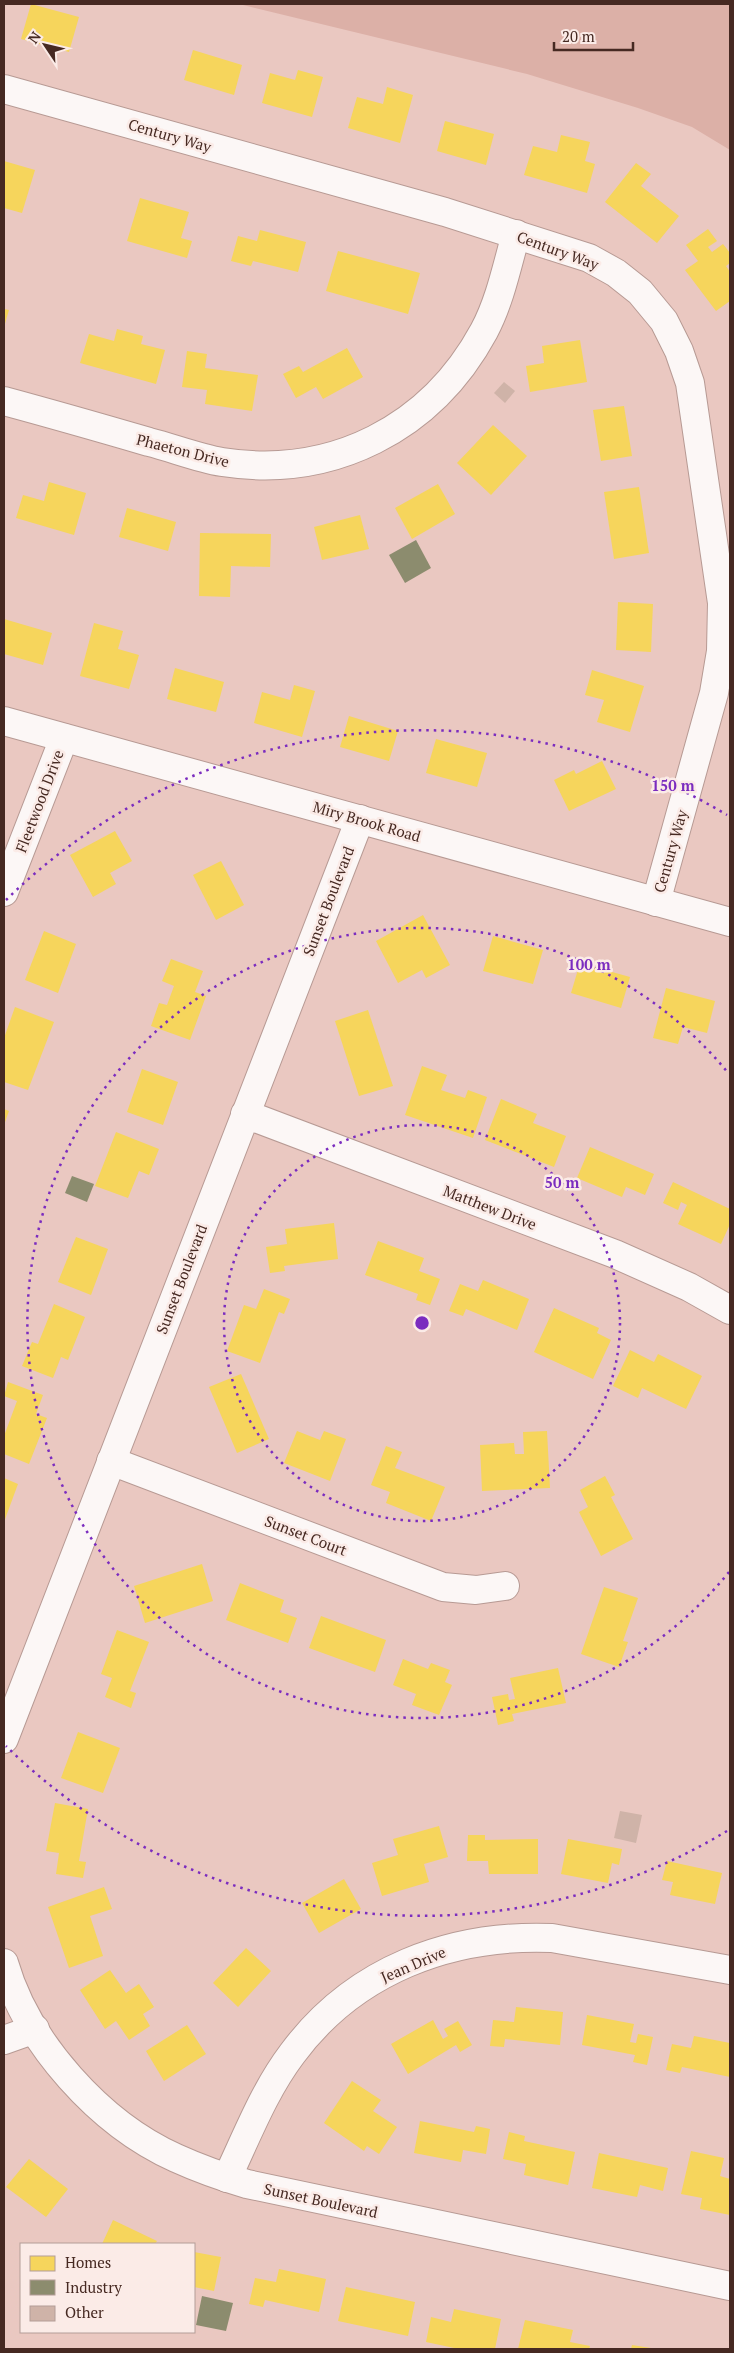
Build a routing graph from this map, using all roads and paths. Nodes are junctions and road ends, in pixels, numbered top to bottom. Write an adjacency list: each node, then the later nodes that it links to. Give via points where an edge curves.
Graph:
1 (4, 89): 2 (street, Century Way)
2 (516, 234): 3 (street, Phaeton Drive, via 488,320 465,362 438,394 409,419 377,439 338,455 296,464 258,466 220,462); 8 (street, Century Way, via 589,258 640,292 664,321 680,351 690,383 722,603 721,651 714,693)
3 (4, 401)
4 (4, 721): 5 (street, Miry Brook Road)
5 (64, 738): 6 (street, Miry Brook Road); 7 (street, Fleetwood Drive)
6 (360, 819): 8 (street, Miry Brook Road); 10 (street, Sunset Boulevard)
7 (4, 892)
8 (656, 902): 9 (street, Miry Brook Road)
9 (730, 922)
10 (245, 1114): 11 (street, Matthew Drive, via 615,1254 689,1287); 12 (street, Sunset Boulevard)
11 (730, 1310)
12 (111, 1461): 13 (street, Sunset Court, via 443,1587 476,1590); 14 (street, Sunset Boulevard)
13 (505, 1586)
14 (4, 1739)
15 (4, 1964): 17 (street, Sunset Boulevard)
16 (730, 1970): 19 (street, Jean Drive, via 552,1938 524,1937 479,1941 434,1952 392,1969 353,1993 292,2053 270,2088)
17 (34, 2030): 18 (street); 19 (street, Sunset Boulevard, via 64,2070 96,2104 134,2134 175,2158)
18 (4, 2040)
19 (227, 2178): 20 (street, Sunset Boulevard)
20 (730, 2286)

